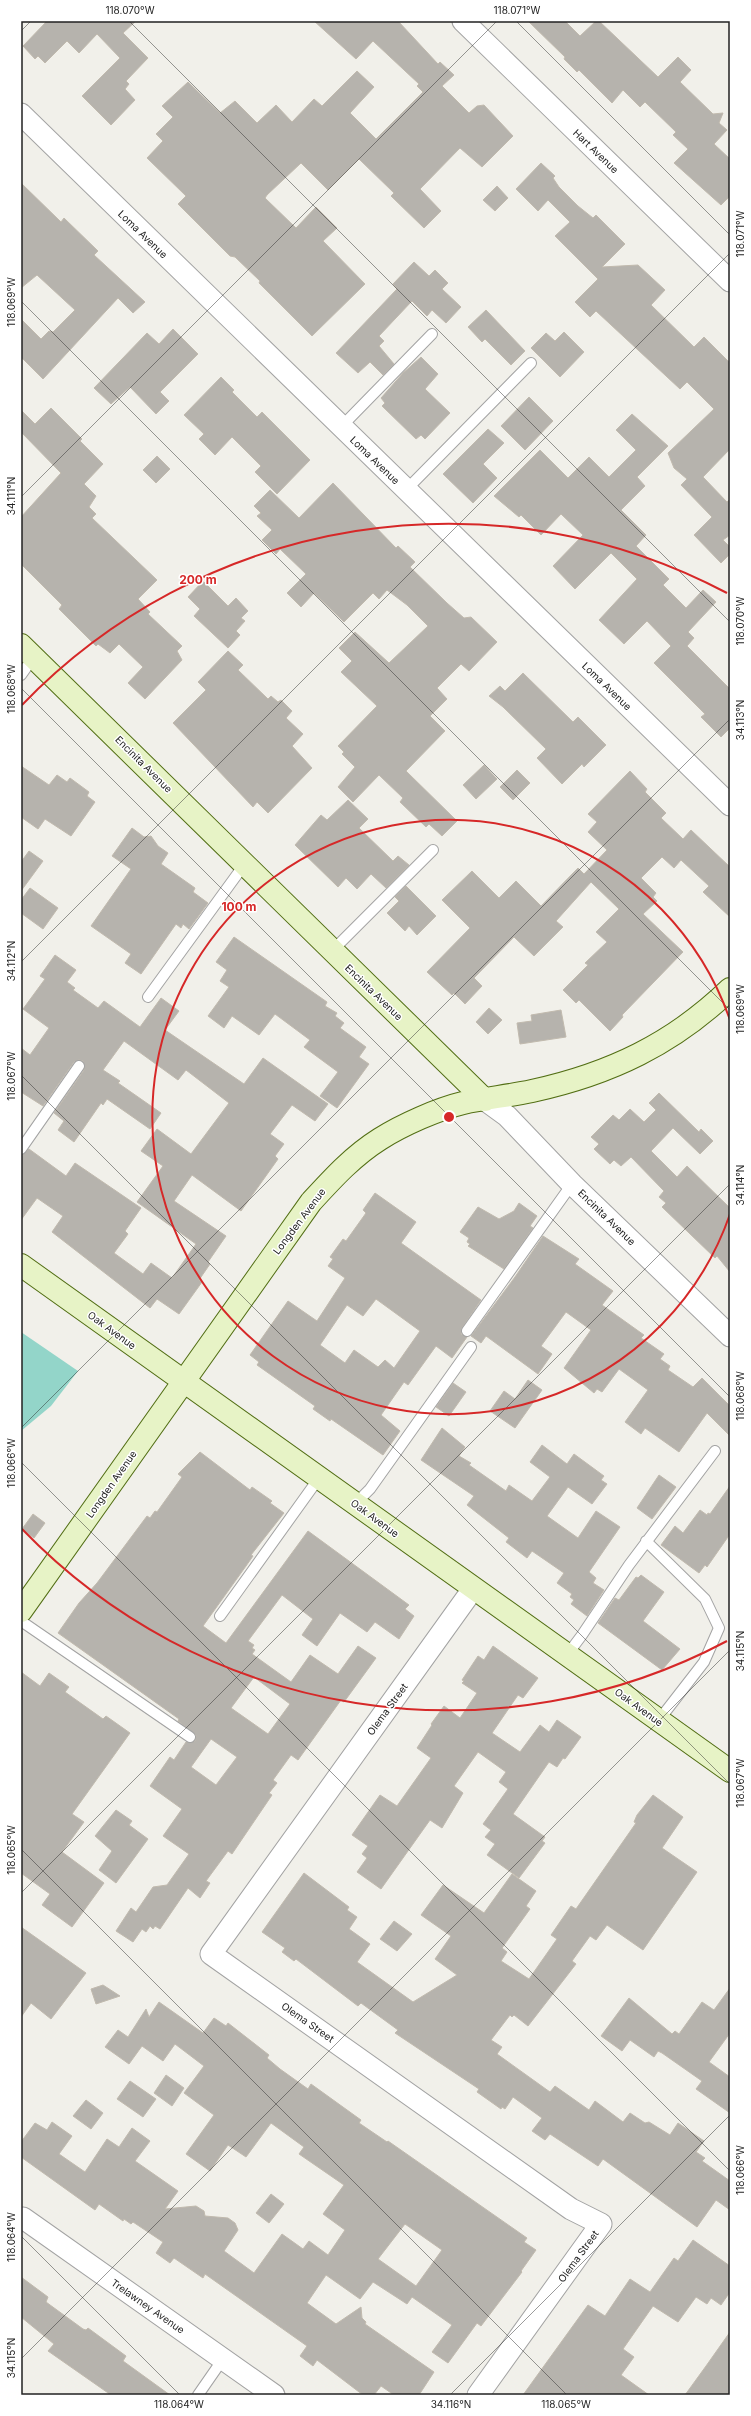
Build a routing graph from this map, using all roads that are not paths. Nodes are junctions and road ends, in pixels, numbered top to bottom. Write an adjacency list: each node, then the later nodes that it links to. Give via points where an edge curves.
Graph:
1 (464, 21): 3 (street, Hart Avenue)
2 (21, 114): 6 (street, Loma Avenue)
3 (730, 281)
4 (432, 334): 6 (lane)
5 (531, 363): 7 (lane)
6 (341, 427): 7 (street, Loma Avenue)
7 (406, 490): 9 (street, Loma Avenue)
8 (25, 659): 11 (street, Encinita Avenue, via 119,739)
9 (730, 805)
10 (433, 850): 12 (lane)
11 (244, 866): 12 (street, Encinita Avenue); 14 (lane)
12 (332, 951): 16 (street, Encinita Avenue)
13 (730, 989): 16 (street, Longden Avenue, via 681,1030 634,1057 575,1080)
14 (148, 997)
15 (79, 1066): 17 (lane)
16 (485, 1100): 18 (street, Encinita Avenue, via 507,1116); 23 (street, Longden Avenue, via 463,1103 414,1122 381,1139 343,1167 311,1202)
17 (21, 1149)
18 (572, 1184): 20 (lane); 21 (street, Encinita Avenue)
19 (21, 1265): 23 (street, Oak Avenue)
20 (467, 1332)
21 (730, 1336)
22 (471, 1347): 26 (lane, via 370,1489)
23 (184, 1382): 25 (street, Oak Avenue); 29 (street, Longden Avenue)
24 (715, 1451): 27 (lane)
25 (319, 1478): 26 (street, Oak Avenue); 30 (lane)
26 (355, 1504): 28 (street, Oak Avenue)
27 (646, 1541): 32 (lane); 33 (lane, via 705,1599 719,1628 704,1662)
28 (473, 1589): 32 (street, Oak Avenue); 40 (street, Olema Street, via 211,1954 571,2209 601,2224)
29 (21, 1611)
30 (220, 1616)
31 (21, 1621): 34 (lane)
32 (567, 1655): 33 (street, Oak Avenue)
33 (659, 1720): 35 (street, Oak Avenue)
34 (190, 1737)
35 (730, 1771)
36 (23, 2218): 37 (street, Trelawney Avenue)
37 (223, 2359): 38 (lane); 39 (street, Trelawney Avenue)
38 (198, 2395)
39 (274, 2395)
40 (478, 2395)

